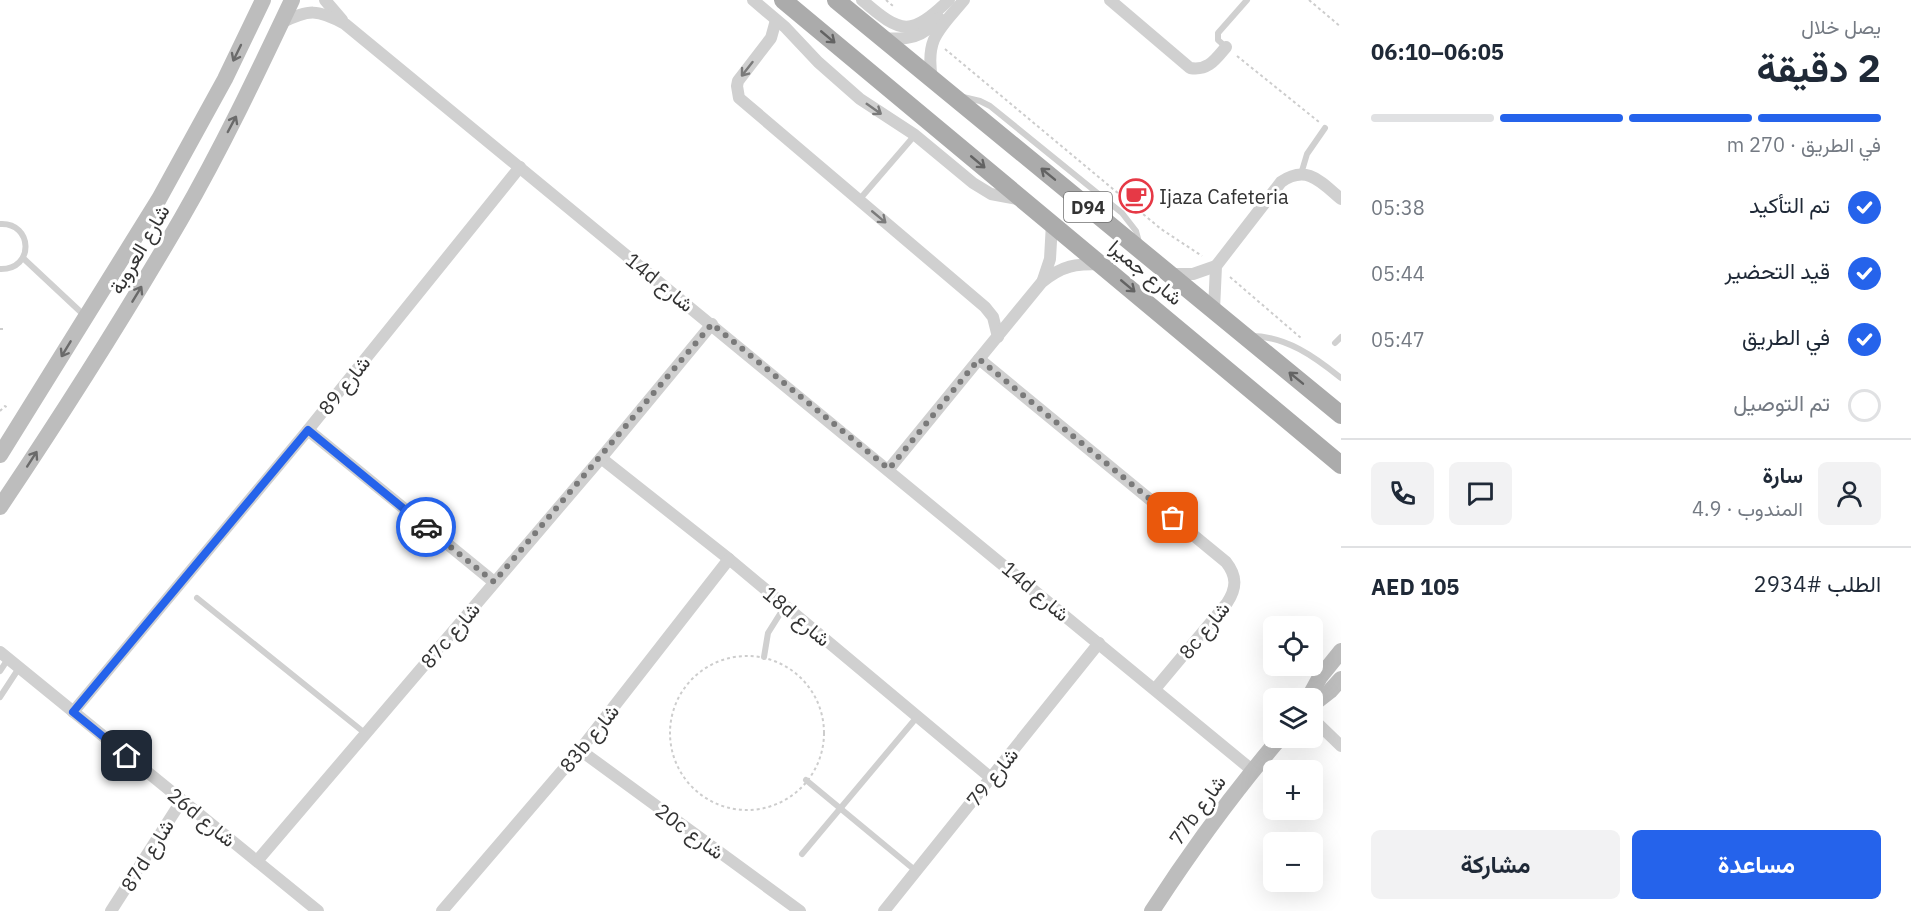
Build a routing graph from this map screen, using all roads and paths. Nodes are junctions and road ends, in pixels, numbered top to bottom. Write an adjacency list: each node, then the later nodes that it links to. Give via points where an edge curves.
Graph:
1 (263, 0): 37 (main road, شارع العروبة, one-way to 37, via 159,200)
2 (292, 0): 14 (main road, شارع العروبة)
3 (325, 0): 15 (street, 14d شارع)
4 (753, 0): 13 (street)
5 (783, 0): 27 (main road, شارع جميرا / D94, one-way to 27)
6 (836, 0): 18 (main road, شارع جميرا / D94)
7 (862, 0): 8 (street, via 890,22 908,26 925,22)
8 (951, 0): 18 (street, via 932,27 919,35)
9 (964, 0): 17 (street)
10 (1110, 0): 19 (street, via 1190,68 1211,65)
11 (1246, 0): 19 (lane, via 1217,36)
12 (1309, 0): 16 (path)
13 (776, 20): 22 (street, one-way to 22, via 860,99); 26 (street, one-way to 26, via 771,38 738,81 739,98)
14 (281, 23): 15 (street, 14d شارع, via 313,11); 54 (main road, شارع العروبة, one-way to 14, via 117,327 182,217 243,105)
15 (345, 24): 23 (street, 14d شارع)
16 (1341, 27)
17 (937, 33): 20 (street, via 929,57); 32 (path, via 944,39 940,45 1171,237)
18 (882, 38): 20 (main road, شارع جميرا / D94)
19 (1226, 47): 21 (path)
20 (932, 79): 34 (main road, شارع جميرا / D94, one-way to 20)
21 (1325, 128): 24 (lane, via 1307,154)
22 (915, 135): 26 (lane); 27 (street, via 982,189)
23 (520, 167): 38 (street, 14d شارع); 49 (street, شارع 89)
24 (1301, 174): 25 (street, via 1311,176); 32 (street, via 1281,182)
25 (1341, 198)
26 (858, 200): 41 (street, one-way to 41, via 985,307 993,317)
27 (1024, 200): 28 (main road, شارع جميرا / D94)
28 (1052, 223): 31 (main road, شارع جميرا / D94); 35 (street, via 1050,259)
29 (0, 224): 30 (lane, via 11,225 23,235)
30 (23, 258): 33 (lane, via 13,267); 37 (lane)
31 (1102, 264): 35 (street, via 1063,268); 52 (main road, شارع جميرا / D94, one-way to 52)
32 (1216, 266): 34 (street, via 1193,274); 36 (street); 44 (path)
33 (0, 269)
34 (1170, 274): 36 (main road, شارع جميرا / D94)
35 (1042, 282): 41 (street)
36 (1214, 310): 42 (main road, شارع جميرا / D94)
37 (86, 316): 50 (main road, شارع العروبة, one-way to 50)
38 (712, 324): 51 (street, 87c شارع); 53 (street, 14d شارع)
39 (0, 329): 40 (path)
40 (6, 329)
41 (998, 337): 46 (street)
42 (1246, 337): 47 (lane, via 1291,344); 48 (main road, شارع جميرا / D94, one-way to 42)
43 (1341, 337): 45 (lane)
44 (1305, 341)
45 (1335, 343)
46 (979, 359): 53 (street); 67 (street, 8c شارع, via 1233,571 1234,593)
47 (1341, 378)
48 (1341, 415)
49 (308, 430): 56 (street); 70 (street, شارع 89)
50 (0, 455)
51 (601, 458): 55 (street, 18d شارع); 56 (street, 87c شارع)
52 (1341, 465)
53 (889, 469): 59 (street, 14d شارع)
54 (0, 507)
55 (729, 559): 58 (street, 18d شارع); 76 (street, 83b شارع)
56 (494, 582): 73 (street, 87c شارع)
57 (197, 598): 73 (lane)
58 (785, 606): 62 (lane, via 771,626); 71 (street, 18d شارع)
59 (1099, 643): 67 (street, 14d شارع); 78 (street, شارع 79)
60 (1341, 651): 66 (main road)
61 (3, 654): 63 (street, 26d شارع); 64 (lane)
62 (764, 657): 79 (path, via 805,683 822,709 825,739); 79 (path, via 724,660 703,670 686,685 670,724 675,759 694,790 713,804 736,812 772,808)
63 (19, 668): 69 (lane); 70 (street, 26d شارع)
64 (0, 670)
65 (1341, 679): 68 (main road)
66 (1314, 688)
67 (1155, 689): 77 (street, 14d شارع)
68 (1323, 696)
69 (0, 697)
70 (73, 712): 80 (street, 26d شارع)
71 (917, 716): 78 (street, 18d شارع); 81 (lane)
72 (1323, 729): 74 (street)
73 (366, 734): 83 (street, 87c شارع)
74 (1341, 746)
75 (1271, 748): 77 (main road, 77b شارع)
76 (580, 750): 87 (street, 83b شارع); 88 (street, 20c شارع)
77 (1252, 770): 90 (main road, 77b شارع)
78 (991, 778): 84 (street, شارع 79)
79 (806, 780): 81 (lane)
80 (182, 800): 83 (street, 26d شارع); 85 (street, 87d شارع)
81 (840, 808): 82 (lane); 84 (lane)
82 (802, 854)
83 (257, 861): 86 (street, 26d شارع)
84 (916, 871): 89 (street, شارع 79)
85 (111, 911)
86 (318, 911)
87 (442, 911)
88 (800, 911)
89 (884, 911)
90 (1152, 911)

